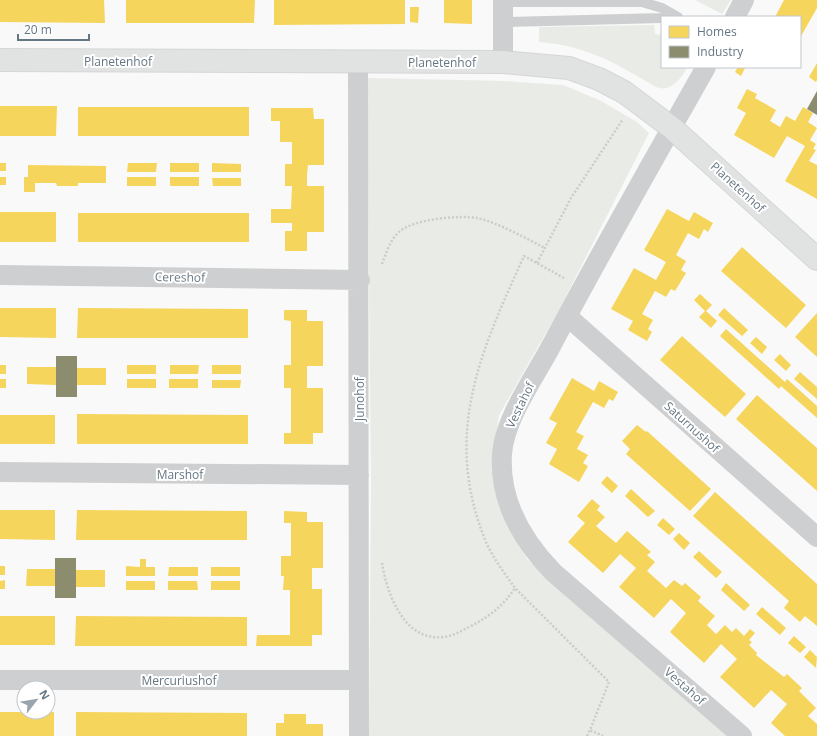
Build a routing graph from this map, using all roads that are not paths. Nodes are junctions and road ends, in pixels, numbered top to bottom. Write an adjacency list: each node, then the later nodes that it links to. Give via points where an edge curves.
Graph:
1 (744, 0): 4 (street)
2 (503, 1): 3 (lane, via 642,2 662,8); 6 (street)
3 (676, 16)
4 (736, 16)
5 (661, 18): 6 (lane)
6 (504, 22): 9 (street)
7 (0, 60): 8 (street, Planetenhof)
8 (358, 61): 9 (street, Planetenhof); 14 (street, Junohof)
9 (503, 62): 11 (street, Planetenhof, via 568,68 614,86)
10 (705, 68): 11 (street, Vestahof)
11 (672, 128): 12 (street, Planetenhof); 15 (street, Vestahof)
12 (817, 259)
13 (0, 275): 14 (street, Cereshof)
14 (360, 280): 17 (street, Junohof)
15 (567, 316): 18 (street, Saturnushof); 22 (street, Vestahof, via 509,424 502,453 502,477 510,509 528,544 553,572)
16 (0, 472): 17 (street, Marshof)
17 (359, 475): 20 (street, Junohof)
18 (817, 537)
19 (0, 680): 20 (street, Mercuriushof)
20 (358, 680): 21 (street, Junohof)
21 (359, 736)
22 (742, 736)

